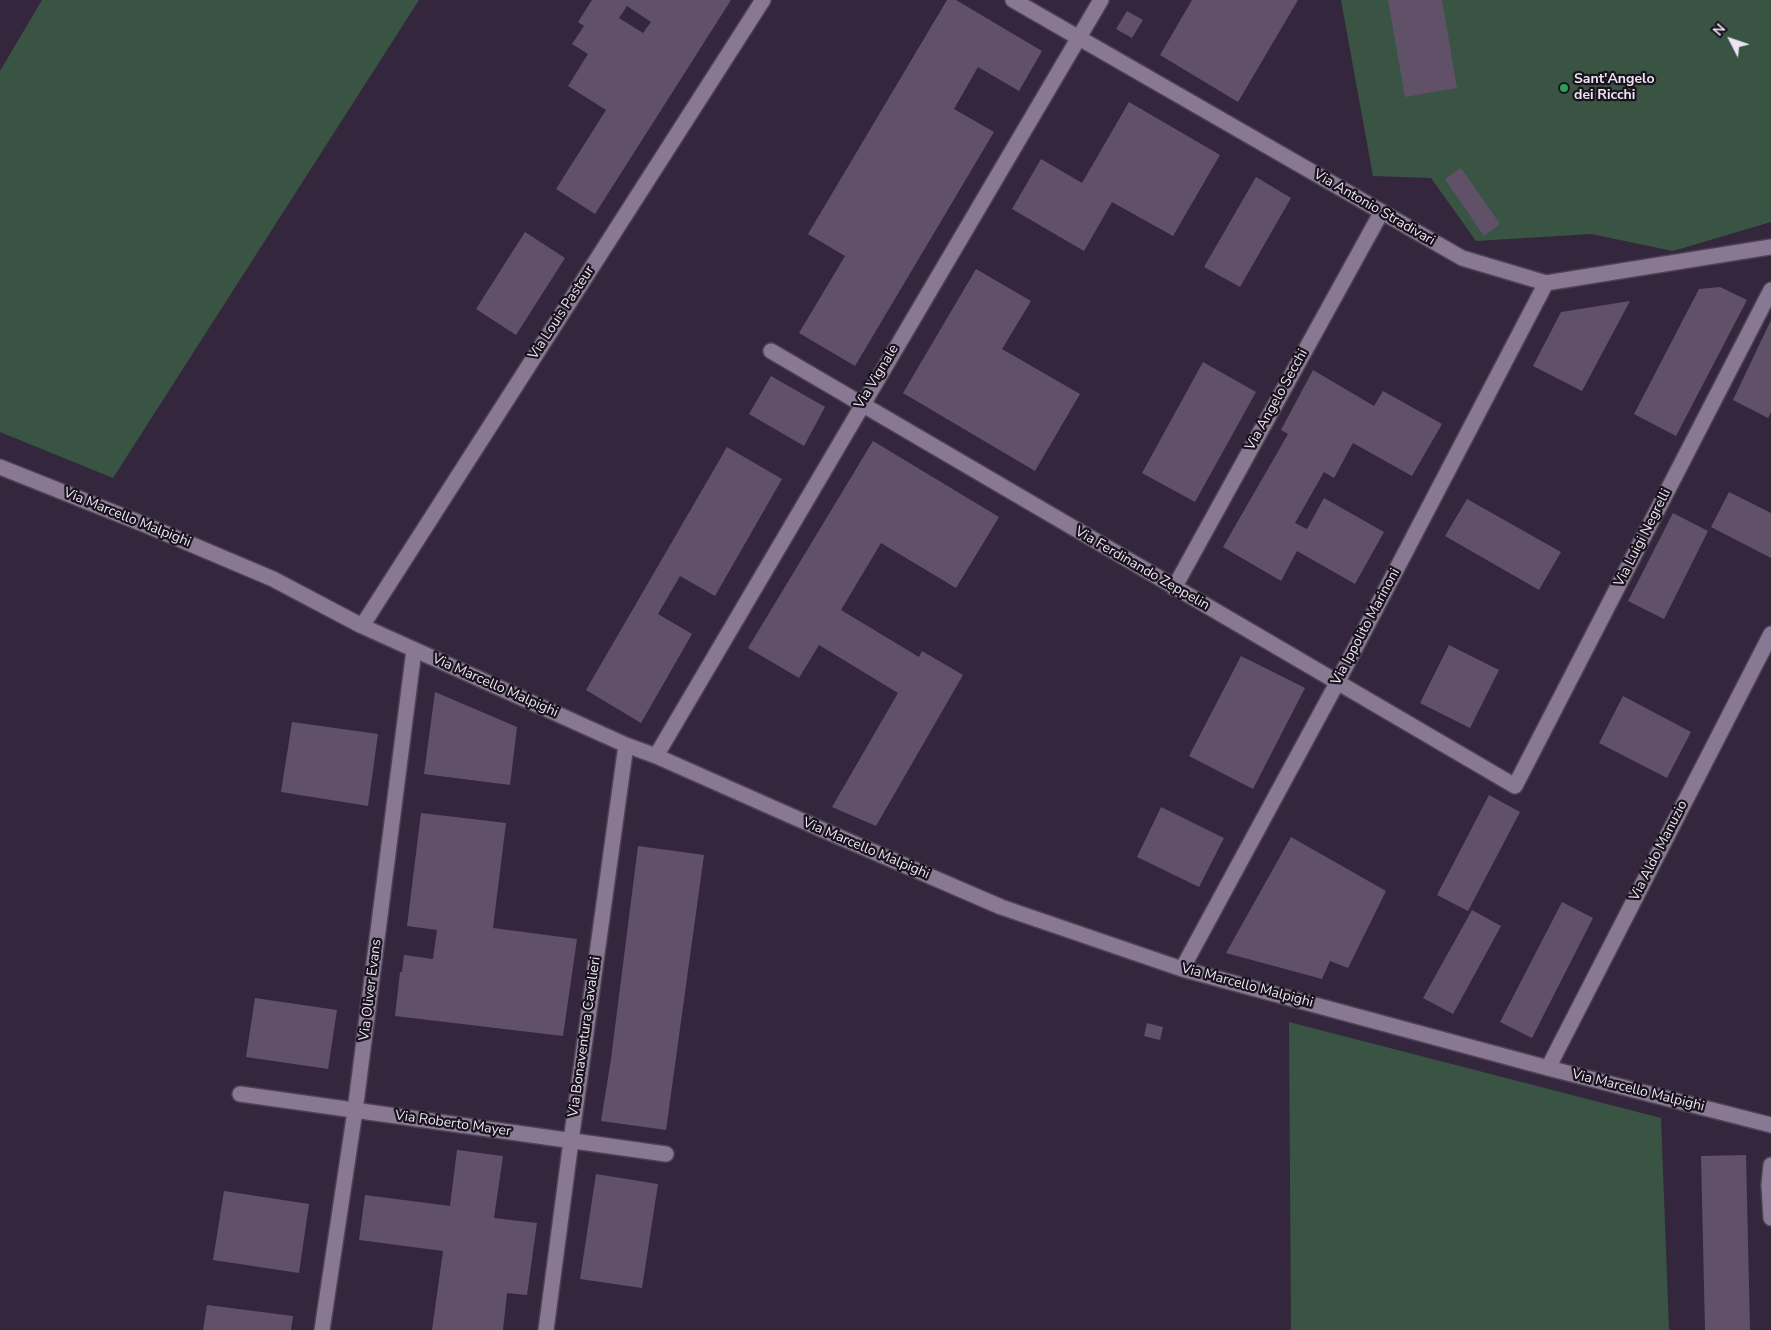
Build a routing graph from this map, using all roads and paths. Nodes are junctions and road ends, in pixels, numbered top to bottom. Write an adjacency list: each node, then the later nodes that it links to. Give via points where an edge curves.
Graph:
1 (763, 0): 13 (street, Via Louis Pasteur)
2 (1013, 0): 4 (street, Via Antonio Stradivari)
3 (1100, 0): 4 (street, Via Vignale)
4 (1078, 38): 5 (street, Via Antonio Stradivari); 10 (street, Via Vignale)
5 (1381, 213): 7 (street, Via Antonio Stradivari, via 1462,258); 12 (street, Via Angelo Secchi)
6 (1771, 247): 7 (street, Via Antonio Stradivari)
7 (1546, 283): 16 (street, Via Ippolito Marinoni)
8 (1771, 290): 19 (street, Via Luigi Negrelli)
9 (771, 351): 10 (street, Via Ferdinando Zeppelin)
10 (861, 405): 12 (street, Via Ferdinando Zeppelin); 18 (street, Via Vignale)
11 (0, 467): 13 (street, Via Marcello Malpighi, via 273,579)
12 (1174, 588): 16 (street, Via Ferdinando Zeppelin)
13 (362, 626): 15 (street, Via Marcello Malpighi)
14 (1771, 634): 21 (street, Via Aldo Manuzio)
15 (414, 650): 17 (street, Via Marcello Malpighi); 23 (street, Via Oliver Evans)
16 (1337, 683): 19 (street, Via Ferdinando Zeppelin); 20 (street, Via Ippolito Marinoni)
17 (626, 745): 18 (street, Via Marcello Malpighi); 25 (street, Via Bonaventura Cavalieri)
18 (656, 756): 20 (street, Via Marcello Malpighi, via 1001,907)
19 (1514, 786)
20 (1182, 969): 21 (street, Via Marcello Malpighi)
21 (1548, 1068): 24 (street, Via Marcello Malpighi)
22 (240, 1094): 23 (street, Via Roberto Mayer)
23 (355, 1111): 25 (street, Via Roberto Mayer); 29 (street, Via Oliver Evans)
24 (1771, 1125)
25 (571, 1141): 26 (street, Via Roberto Mayer); 30 (street, Via Bonaventura Cavalieri)
26 (666, 1154)
27 (1771, 1165): 28 (street)
28 (1771, 1218)
29 (322, 1330)
30 (546, 1330)

